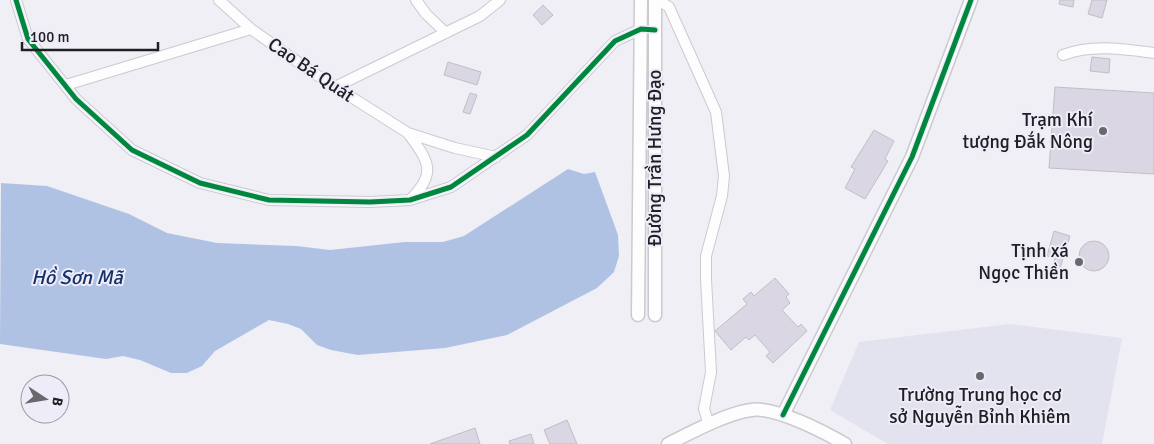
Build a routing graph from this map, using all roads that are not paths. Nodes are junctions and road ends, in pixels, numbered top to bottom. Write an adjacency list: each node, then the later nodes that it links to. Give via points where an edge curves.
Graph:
1 (16, 0): 14 (street, via 28,39)
2 (219, 0): 8 (street, Cao Bá Quát)
3 (416, 0): 11 (street)
4 (500, 0): 11 (street, via 480,16)
5 (641, 0): 9 (street, Đường Trần Hưng Đạo)
6 (656, 0): 10 (street, Đường Trần Hưng Đạo); 24 (street, via 669,7 716,112 724,176 706,256 711,372 704,410)
7 (971, 0): 23 (street, via 912,157)
8 (251, 29): 14 (street); 15 (street, Cao Bá Quát)
9 (641, 29): 10 (street); 17 (street, via 615,41 527,135); 19 (street, Đường Trần Hưng Đạo)
10 (655, 30): 20 (street, Đường Trần Hưng Đạo)
11 (446, 33): 15 (street)
12 (1154, 53): 13 (street, via 1106,47 1086,48)
13 (1063, 55)
14 (66, 85): 18 (street, via 76,99 132,150 200,184 269,200)
15 (336, 87): 16 (street, Cao Bá Quát)
16 (408, 133): 17 (street, Cao Bá Quát); 18 (street, Cao Bá Quát, via 427,159 428,173)
17 (496, 157): 18 (street, via 451,187)
18 (410, 200)
19 (639, 206): 20 (street); 21 (street, Đường Trần Hưng Đạo)
20 (655, 206): 22 (street, Đường Trần Hưng Đạo)
21 (638, 315)
22 (655, 315)
23 (783, 415): 24 (street, via 752,409); 26 (street)
24 (709, 425): 25 (street)
25 (668, 444)
26 (845, 444)

